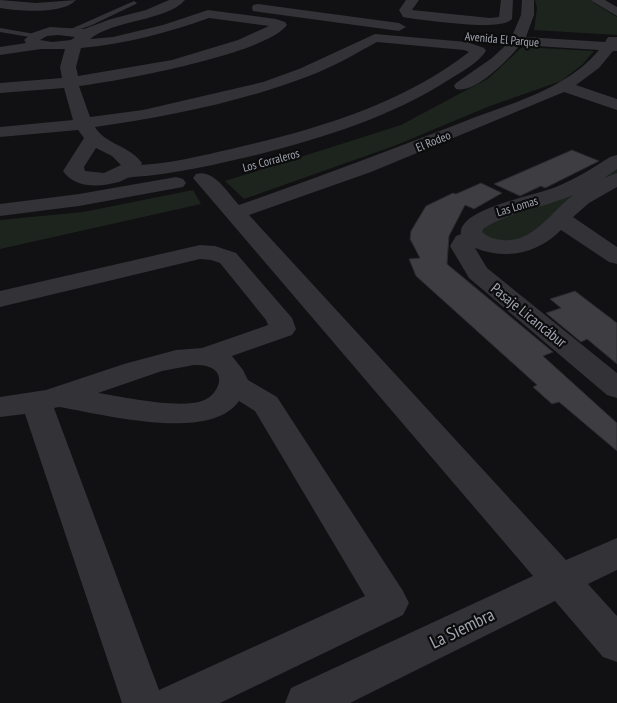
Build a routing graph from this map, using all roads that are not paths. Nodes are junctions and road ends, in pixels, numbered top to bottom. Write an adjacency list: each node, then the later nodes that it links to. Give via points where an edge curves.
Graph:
1 (70, 0): 12 (street, via 37,7)
2 (156, 0): 14 (street)
3 (179, 0): 14 (street, via 148,14)
4 (283, 0): 11 (street)
5 (413, 0): 6 (street, via 404,10 408,14 490,22 504,20)
6 (507, 0)
7 (528, 0): 16 (street, via 528,17)
8 (596, 0): 13 (street)
9 (205, 1): 16 (street, Avenida El Parque, via 387,25)
10 (134, 3): 17 (lane, via 90,24)
11 (314, 3)
12 (0, 4)
13 (617, 12)
14 (123, 18): 17 (street)
15 (0, 30): 18 (lane)
16 (519, 37): 19 (street, Avenida El Parque); 31 (street, Los Corraleros, via 497,63 457,89 411,112 319,147)
17 (70, 38): 18 (street); 21 (street, via 66,69); 21 (street, via 103,42 208,14 280,26 201,57)
18 (36, 40): 20 (street)
19 (614, 44): 22 (street, El Rodeo)
20 (0, 51)
21 (70, 82): 23 (street); 26 (street)
22 (569, 83): 24 (street); 25 (street); 35 (street, El Rodeo, via 364,168)
23 (0, 88)
24 (617, 94)
25 (617, 105)
26 (89, 131): 27 (street); 29 (street, via 132,163); 29 (street, via 269,85 321,66 375,38 467,46 479,51 451,72 410,95 327,128 157,171); 30 (street, via 74,167 75,174)
27 (0, 132)
28 (617, 161): 32 (street, Las Lomas)
29 (127, 170): 30 (street, via 107,179)
30 (84, 178): 33 (street, via 53,188)
31 (203, 178): 34 (street, Los Corraleros); 35 (street)
32 (602, 182): 36 (street, Las Lomas); 37 (street, Las Lomas, via 487,216 472,226)
33 (0, 194)
34 (0, 210)
35 (235, 213): 46 (street)
36 (560, 219): 37 (street, Las Lomas, via 535,242 522,246 492,246); 38 (street)
37 (473, 236): 42 (street, Pasaje Licancábur, via 462,246 478,274)
38 (617, 257)
39 (0, 299): 40 (street, via 200,252 221,255 228,258 279,318 283,330)
40 (206, 356): 41 (street, via 221,360 227,366); 43 (street, via 178,359)
41 (234, 385): 43 (street, via 219,405 211,410 188,414); 49 (street, via 266,404 390,604)
42 (617, 388)
43 (48, 399): 44 (street); 48 (street)
44 (0, 407)
45 (617, 553): 46 (street, La Siembra)
46 (561, 580): 47 (street); 50 (street, La Siembra)
47 (617, 644)
48 (143, 703)
49 (175, 703)
50 (306, 703)

